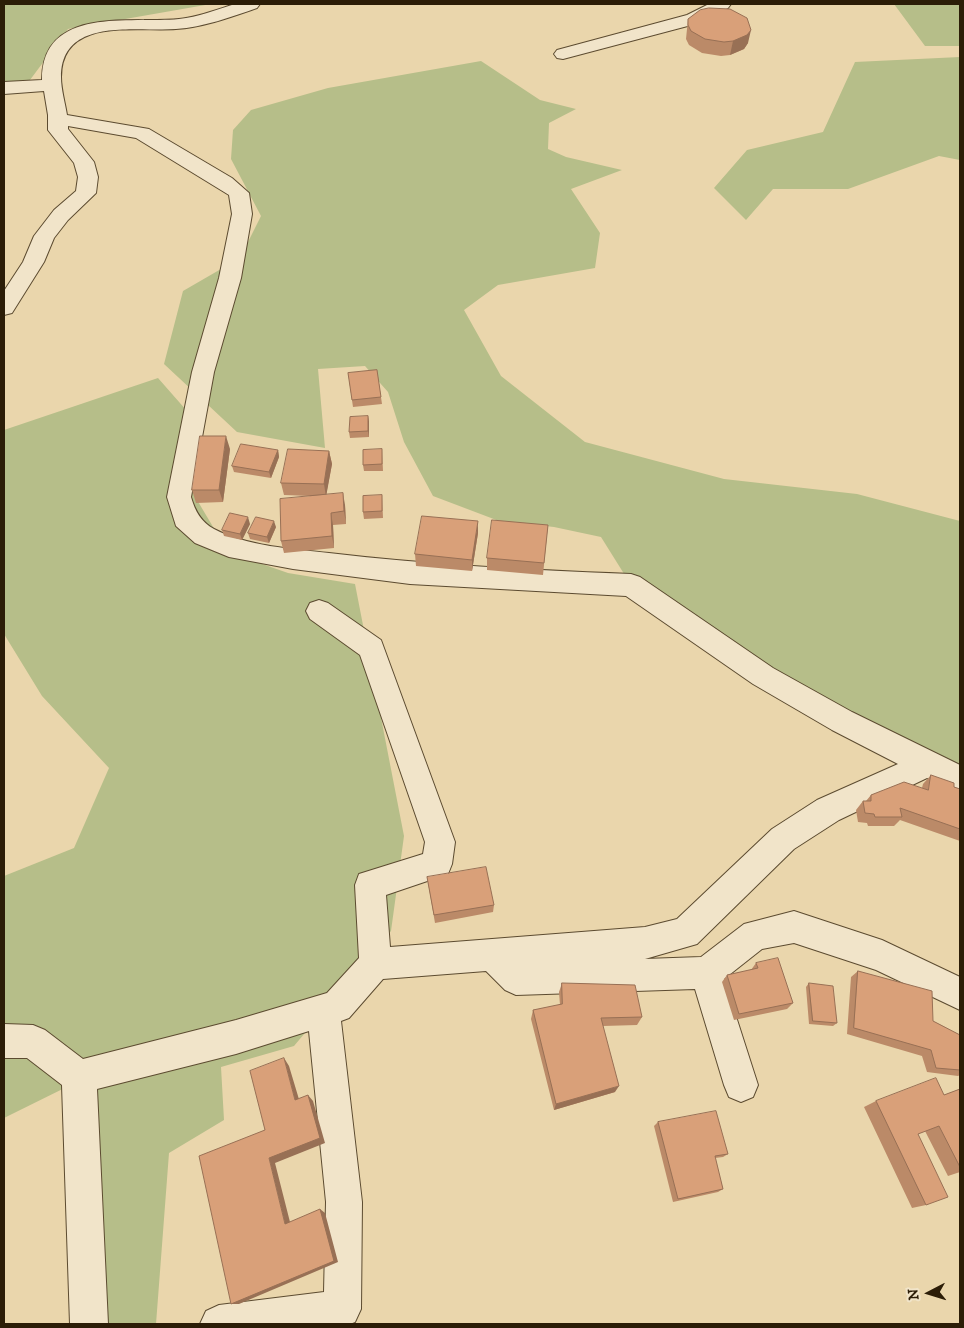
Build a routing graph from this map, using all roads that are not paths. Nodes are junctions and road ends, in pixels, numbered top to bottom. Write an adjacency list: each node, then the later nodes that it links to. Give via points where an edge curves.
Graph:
1 (251, 4): 4 (street, via 177,24 118,24 84,30 68,38 57,53)
2 (722, 4): 3 (street, via 693,19)
3 (563, 54)
4 (52, 85): 5 (street); 6 (street)
5 (4, 88)
6 (60, 119): 7 (street, via 58,130 84,162 88,177 86,193 61,215 44,236 33,262); 9 (street, via 142,133 225,182 239,194 242,214 233,260 203,372 179,497 185,519 204,536 229,547 293,559 410,573 631,585 762,676)
7 (4, 308)
8 (319, 611): 12 (street, via 371,648 440,842 437,864 370,885)
9 (928, 764): 10 (street); 11 (street, via 828,810 783,839 686,933 645,943)
10 (960, 778)
11 (493, 955): 12 (street); 13 (street, via 516,979)
12 (376, 964): 15 (street, via 338,1006)
13 (706, 973): 14 (street, via 755,935 794,928 882,956); 18 (street)
14 (960, 994)
15 (323, 1011): 17 (street); 19 (street, via 344,1202)
16 (4, 1041): 17 (street, via 33,1042)
17 (79, 1077): 20 (street)
18 (741, 1085)
19 (342, 1317): 21 (street)
20 (89, 1324)
21 (219, 1324)

